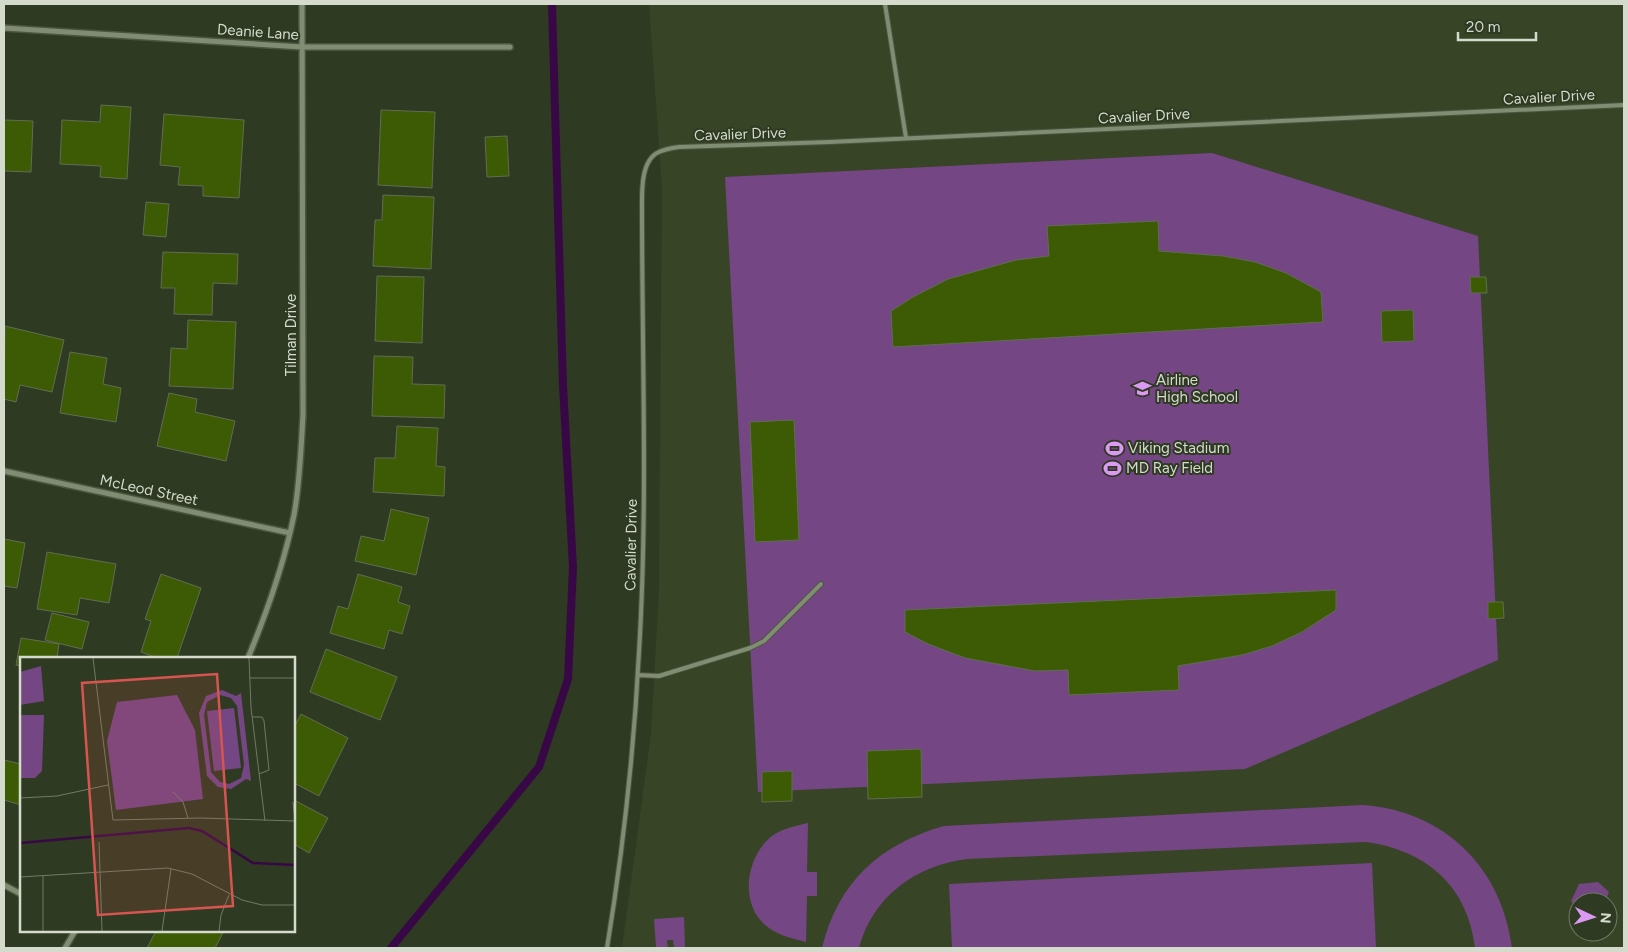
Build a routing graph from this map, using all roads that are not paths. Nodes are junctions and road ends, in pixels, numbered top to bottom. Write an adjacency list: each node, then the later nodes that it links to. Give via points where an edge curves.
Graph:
1 (302, 4): 5 (street, Tilman Drive)
2 (885, 4): 7 (lane)
3 (4, 28): 5 (street, Deanie Lane)
4 (510, 46): 5 (street, Deanie Lane)
5 (302, 47): 9 (street, Tilman Drive, via 304,415)
6 (1624, 105): 7 (lane, Cavalier Drive)
7 (906, 138): 12 (lane, Cavalier Drive, via 679,147 657,152 647,166 642,210 643,493)
8 (4, 471): 9 (street, McLeod Street)
9 (290, 533): 11 (street, Tilman Drive, via 261,628)
10 (820, 584): 12 (lane, via 764,641 659,676)
11 (248, 657)
12 (638, 675): 17 (lane, Cavalier Drive, via 631,771)
13 (4, 885): 14 (street)
14 (20, 893)
15 (74, 932): 16 (street)
16 (65, 948)
17 (607, 948)

